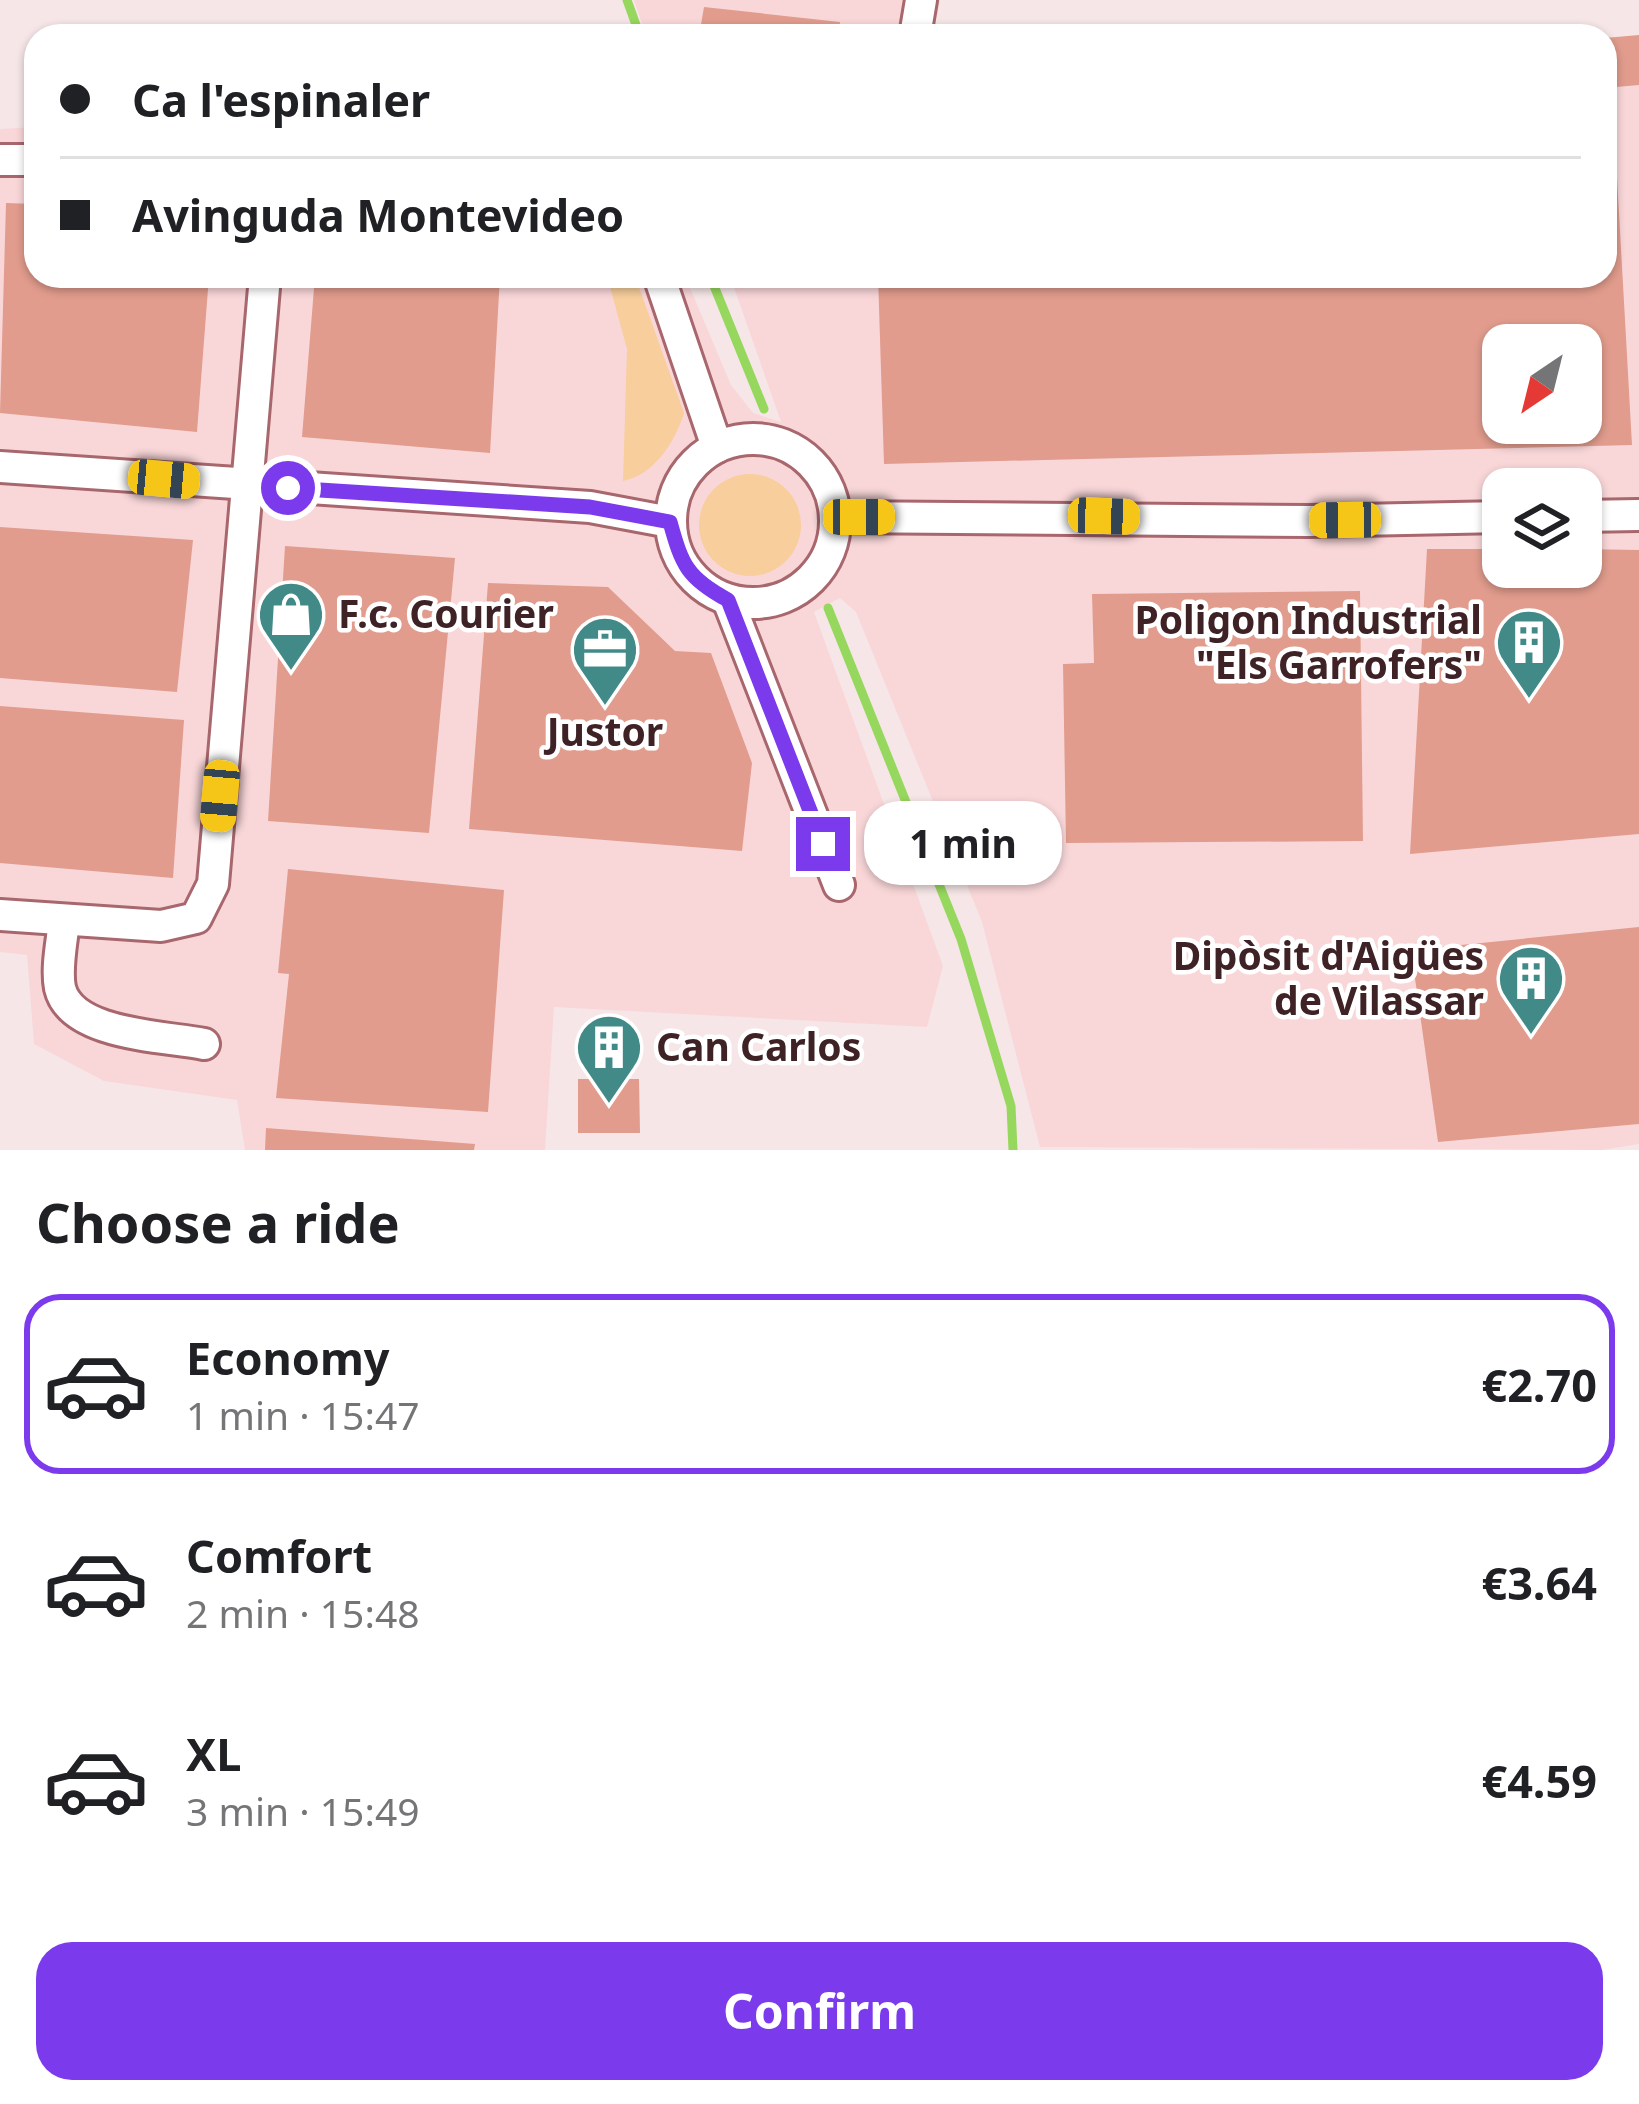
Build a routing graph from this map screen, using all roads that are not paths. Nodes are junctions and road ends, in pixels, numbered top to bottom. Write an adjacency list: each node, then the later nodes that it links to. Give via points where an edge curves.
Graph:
1 (264, 288): 5 (street)
2 (663, 288): 3 (street)
3 (717, 446): 8 (street, via 756,438 790,447 829,488); 10 (street, via 686,472)
4 (0, 467): 5 (street)
5 (246, 485): 10 (street, via 590,507); 14 (street, via 213,884 196,918 161,926)
6 (1639, 515): 7 (street)
7 (1602, 516)
8 (835, 517): 9 (street); 11 (street, via 829,554 802,588 769,602)
9 (1482, 517)
10 (670, 522): 11 (street, via 681,562)
11 (728, 600): 12 (street)
12 (839, 885)
13 (0, 916): 14 (street)
14 (64, 921): 15 (street, via 60,986 70,1009 90,1023)
15 (204, 1044)

